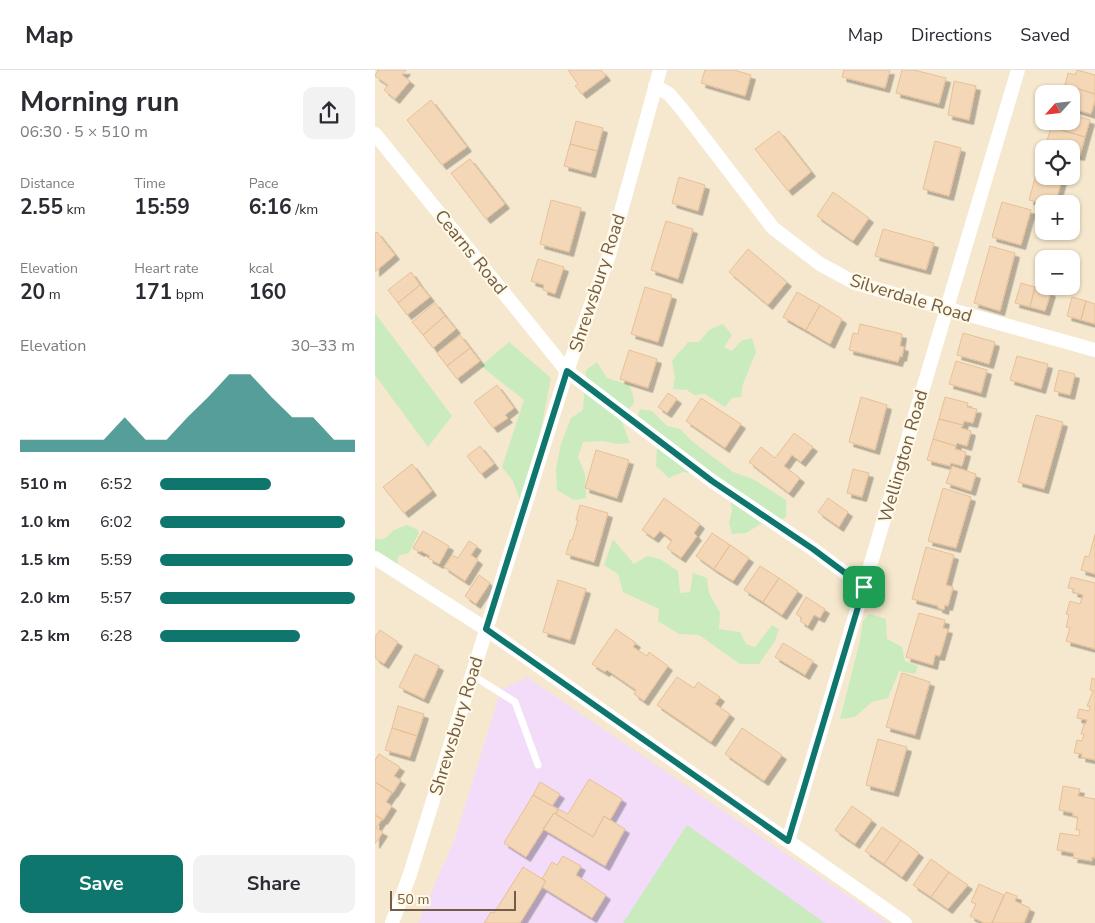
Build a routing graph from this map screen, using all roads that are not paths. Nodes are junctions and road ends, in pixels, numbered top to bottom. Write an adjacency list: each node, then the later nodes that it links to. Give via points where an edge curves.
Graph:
1 (1017, 70): 4 (street, Wellington Road)
2 (657, 75): 4 (street, Silverdale Road, via 773,228 790,242 819,264 855,284); 6 (street, Shrewsbury Road, via 609,255)
3 (375, 134): 6 (street, Cearns Road)
4 (946, 310): 5 (street, Silverdale Road); 8 (street, Wellington Road)
5 (1095, 350)
6 (567, 371): 8 (street, Cearns Road, via 712,481); 9 (street, Shrewsbury Road)
7 (375, 558): 9 (street)
8 (864, 587): 12 (street, Wellington Road)
9 (486, 629): 10 (street, Shrewsbury Road); 12 (street)
10 (472, 675): 11 (lane, via 515,702); 13 (street, Shrewsbury Road)
11 (538, 765)
12 (788, 841): 14 (street)
13 (392, 923)
14 (905, 923)

